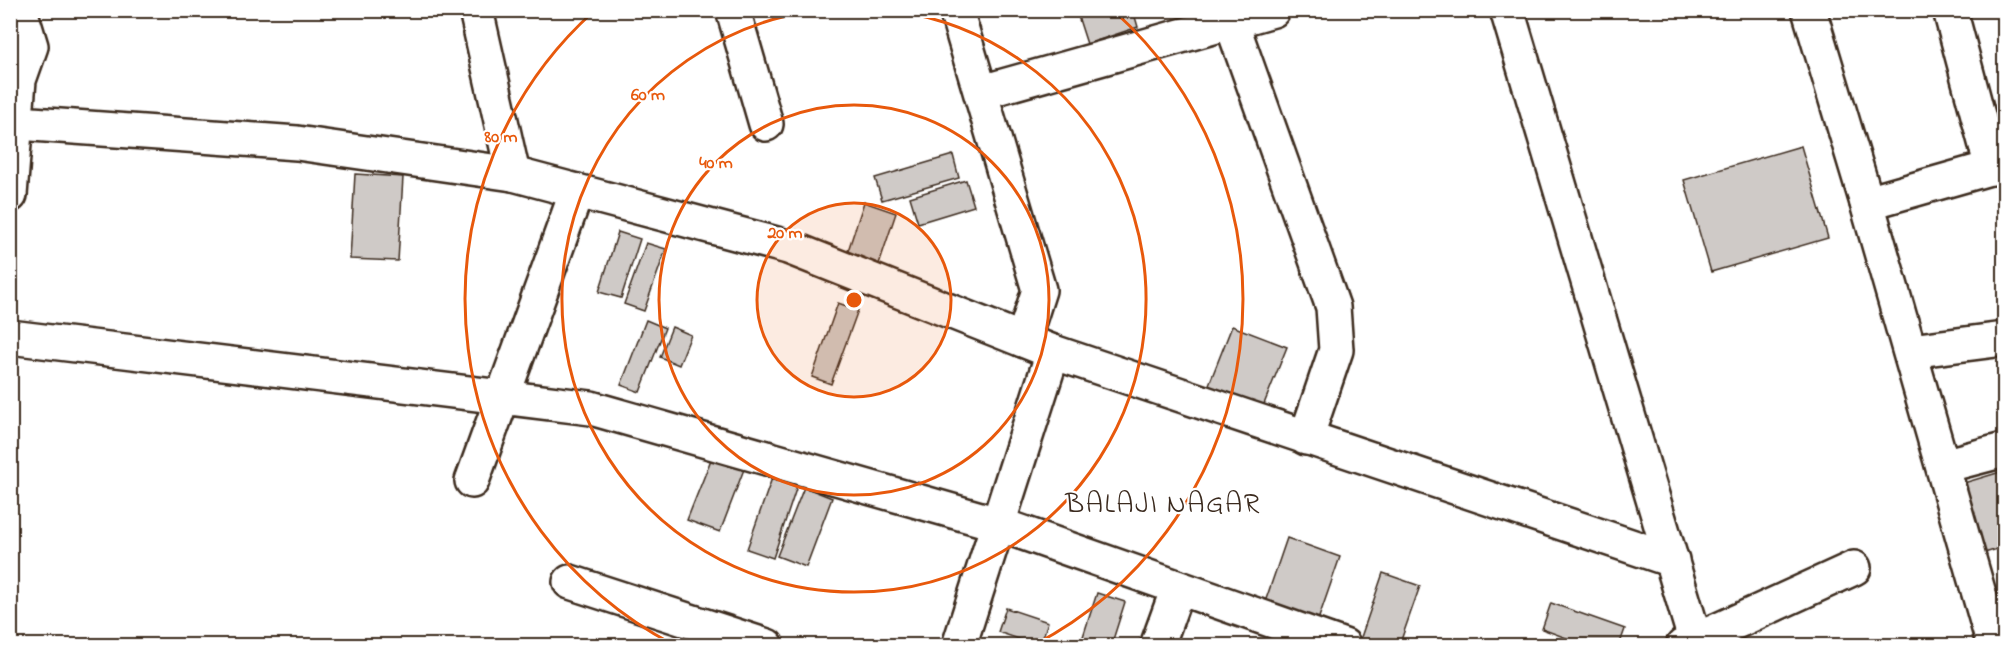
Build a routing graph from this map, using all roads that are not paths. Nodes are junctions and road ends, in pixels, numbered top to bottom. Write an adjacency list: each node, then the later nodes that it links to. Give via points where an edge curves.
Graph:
1 (20, 10): 11 (street, via 31,46 19,80)
2 (476, 10): 14 (street)
3 (733, 10): 12 (street)
4 (956, 10): 10 (street)
5 (1273, 10): 9 (street)
6 (1507, 10): 29 (street)
7 (1809, 10): 17 (street)
8 (1950, 10): 13 (street)
9 (1229, 17): 10 (street); 24 (street, via 1333,307 1336,350)
10 (982, 92): 20 (street, via 1039,290)
11 (18, 123): 14 (street, via 297,143); 16 (street)
12 (766, 124)
13 (1998, 166): 17 (street)
14 (513, 174): 15 (street)
15 (577, 190): 20 (street, via 788,247); 23 (street)
16 (10, 195)
17 (1867, 203): 21 (street)
18 (10, 337): 23 (street)
19 (2004, 339): 21 (street)
20 (1023, 340): 22 (street)
21 (1910, 351): 26 (street)
22 (1053, 352): 24 (street); 28 (street)
23 (502, 397): 27 (street); 28 (street, via 591,408)
24 (1306, 438): 29 (street)
25 (2004, 450): 26 (street)
26 (1943, 466): 38 (street)
27 (472, 481)
28 (998, 524): 32 (street); 35 (street)
29 (1672, 560): 33 (street)
30 (1854, 568): 33 (street)
31 (570, 582): 34 (street)
32 (1178, 588): 36 (street); 37 (street)
33 (1692, 643)
34 (766, 645)
35 (958, 645)
36 (1157, 645)
37 (1344, 645)
38 (1994, 645)

